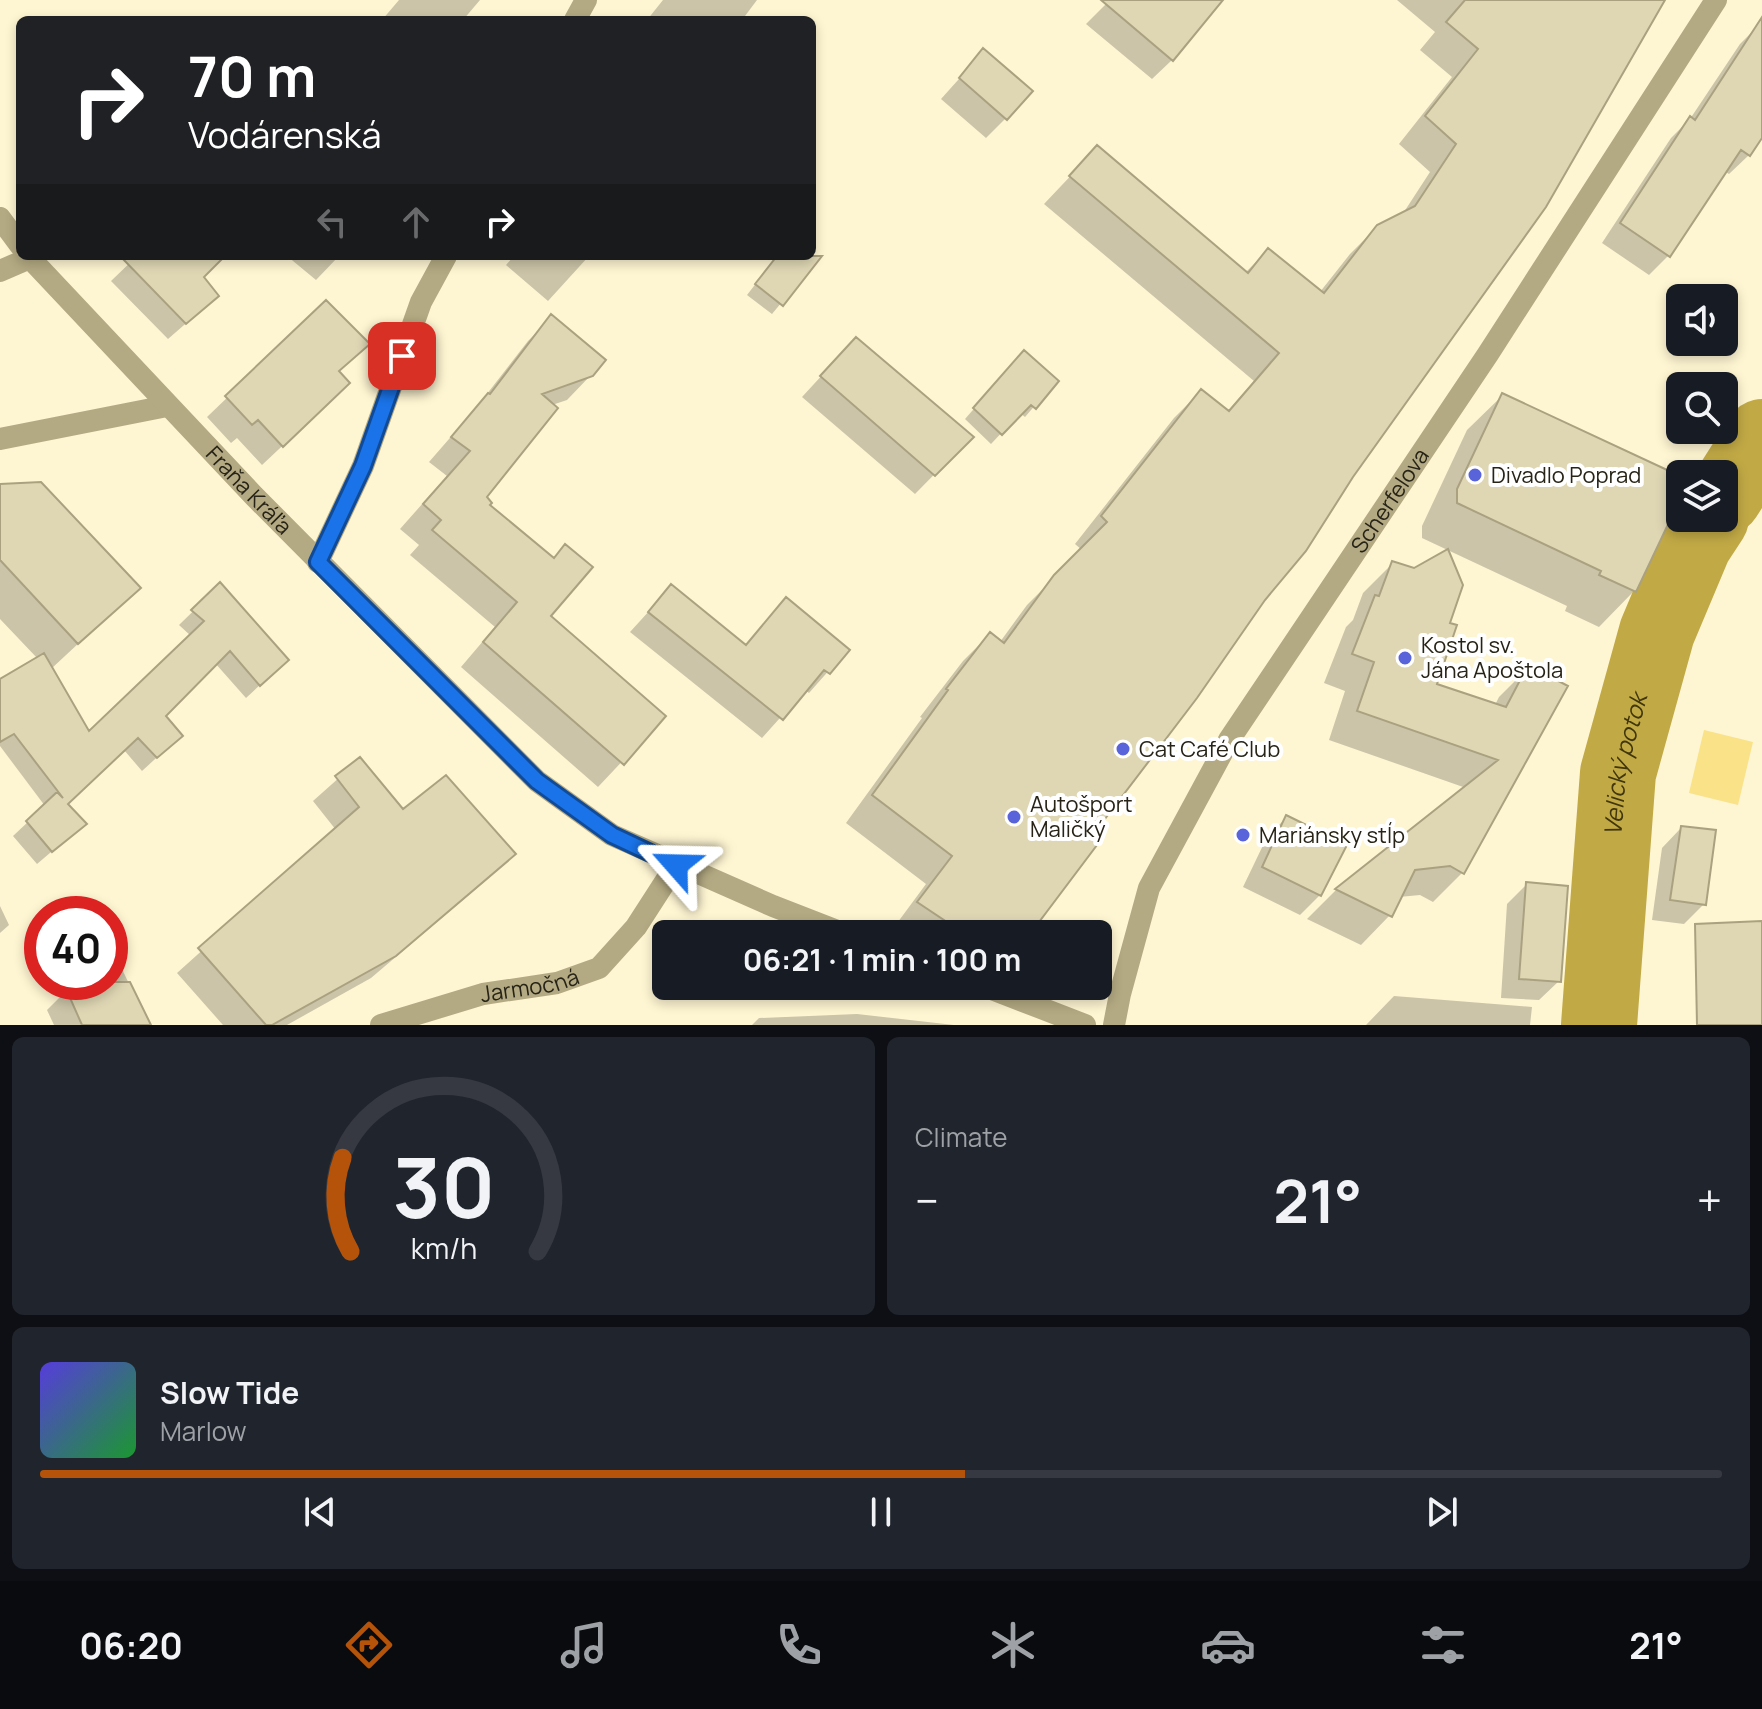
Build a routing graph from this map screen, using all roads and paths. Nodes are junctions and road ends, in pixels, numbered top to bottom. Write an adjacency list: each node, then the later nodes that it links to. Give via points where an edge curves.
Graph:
1 (1716, 0): 14 (street, Scherfelova, via 1488,354 1229,740 1149,888)
2 (0, 218): 3 (street, Fraňa Kráľa)
3 (16, 240)
4 (32, 260): 6 (street, Fraňa Kráľa)
5 (444, 260): 8 (street, via 421,302 363,466)
6 (167, 406): 7 (street); 8 (street, Fraňa Kráľa)
7 (0, 439)
8 (318, 562): 9 (street, Fraňa Kráľa, via 537,781 612,835)
9 (676, 865): 10 (street, Fraňa Kráľa); 12 (street, Jarmočná, via 636,927 599,968 557,983 483,994)
10 (811, 920)
11 (1020, 1000): 13 (street)
12 (381, 1025)
13 (1085, 1025)
14 (1114, 1025)

